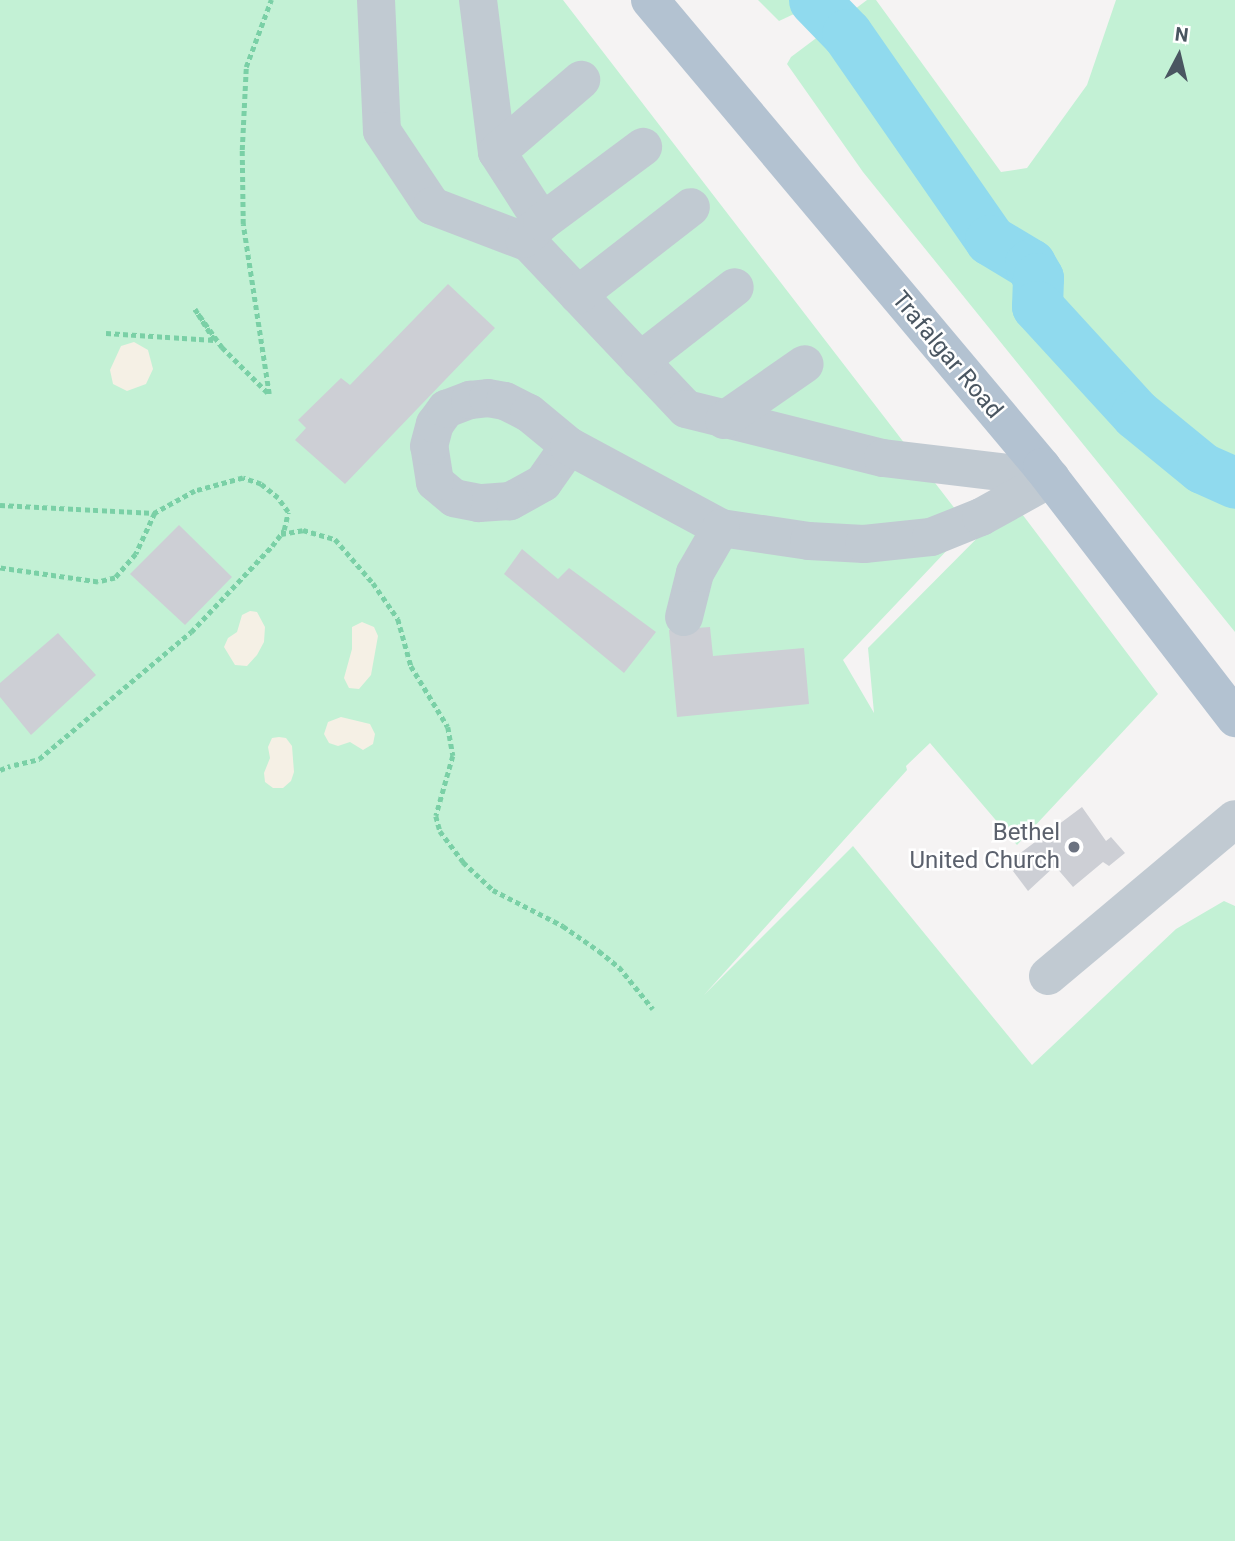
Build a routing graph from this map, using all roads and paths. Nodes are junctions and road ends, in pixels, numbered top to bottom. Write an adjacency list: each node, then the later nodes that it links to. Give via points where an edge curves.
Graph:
1 (271, 0): 12 (path, via 246,67 242,150 243,223 269,394 222,347 195,309 214,340)
2 (376, 0): 9 (lane, via 382,131 432,206)
3 (478, 0): 7 (lane)
4 (650, 0): 17 (main road, Trafalgar Road)
5 (581, 80): 7 (lane)
6 (643, 147): 9 (lane)
7 (497, 152): 9 (lane)
8 (691, 207): 11 (lane)
9 (532, 231): 11 (lane, via 529,243)
10 (735, 287): 13 (lane)
11 (578, 295): 13 (lane)
12 (106, 334)
13 (640, 361): 15 (lane, via 686,409)
14 (805, 364): 15 (lane)
15 (724, 420): 17 (lane, via 883,458)
16 (569, 446): 20 (lane)
17 (1051, 478): 20 (lane, via 981,517 931,537 864,544); 24 (main road, Trafalgar Road)
18 (0, 505): 19 (path)
19 (155, 513): 21 (path, via 195,491 243,478 261,484 284,505 288,512); 22 (path, via 136,554 115,578 97,582)
20 (721, 528): 23 (lane, via 695,573)
21 (281, 534): 25 (path, via 191,632 39,759); 28 (path, via 303,530 335,539 398,619 411,666 448,727 453,756 436,816 440,831 463,862 493,890 563,926 599,951 619,967)
22 (0, 568)
23 (684, 617)
24 (1235, 718)
25 (0, 770)
26 (1235, 819): 27 (lane)
27 (1048, 976)
28 (653, 1009)

